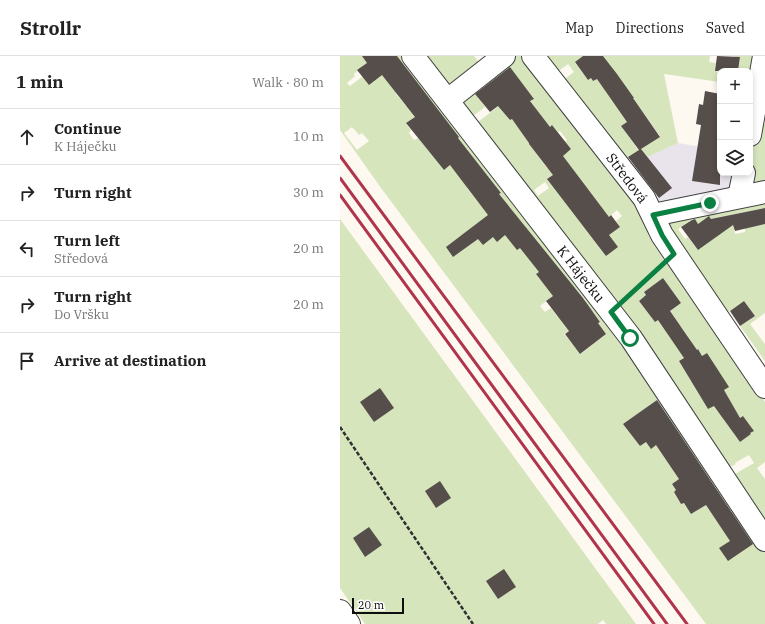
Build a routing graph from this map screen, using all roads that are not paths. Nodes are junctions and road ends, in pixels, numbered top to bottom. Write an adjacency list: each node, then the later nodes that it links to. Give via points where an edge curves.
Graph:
1 (413, 56): 5 (street, K Háječku)
2 (504, 56): 5 (street)
3 (533, 56): 10 (street, Středová, via 644,198)
4 (764, 56): 6 (street)
5 (448, 100): 12 (street, K Háječku, via 630,338)
6 (753, 118)
7 (744, 176): 9 (street)
8 (765, 192): 9 (street)
9 (740, 197): 10 (street)
10 (653, 215): 11 (street, Středová, via 674,254)
11 (765, 387)
12 (765, 540)
13 (340, 611): 14 (street)
14 (349, 624)

